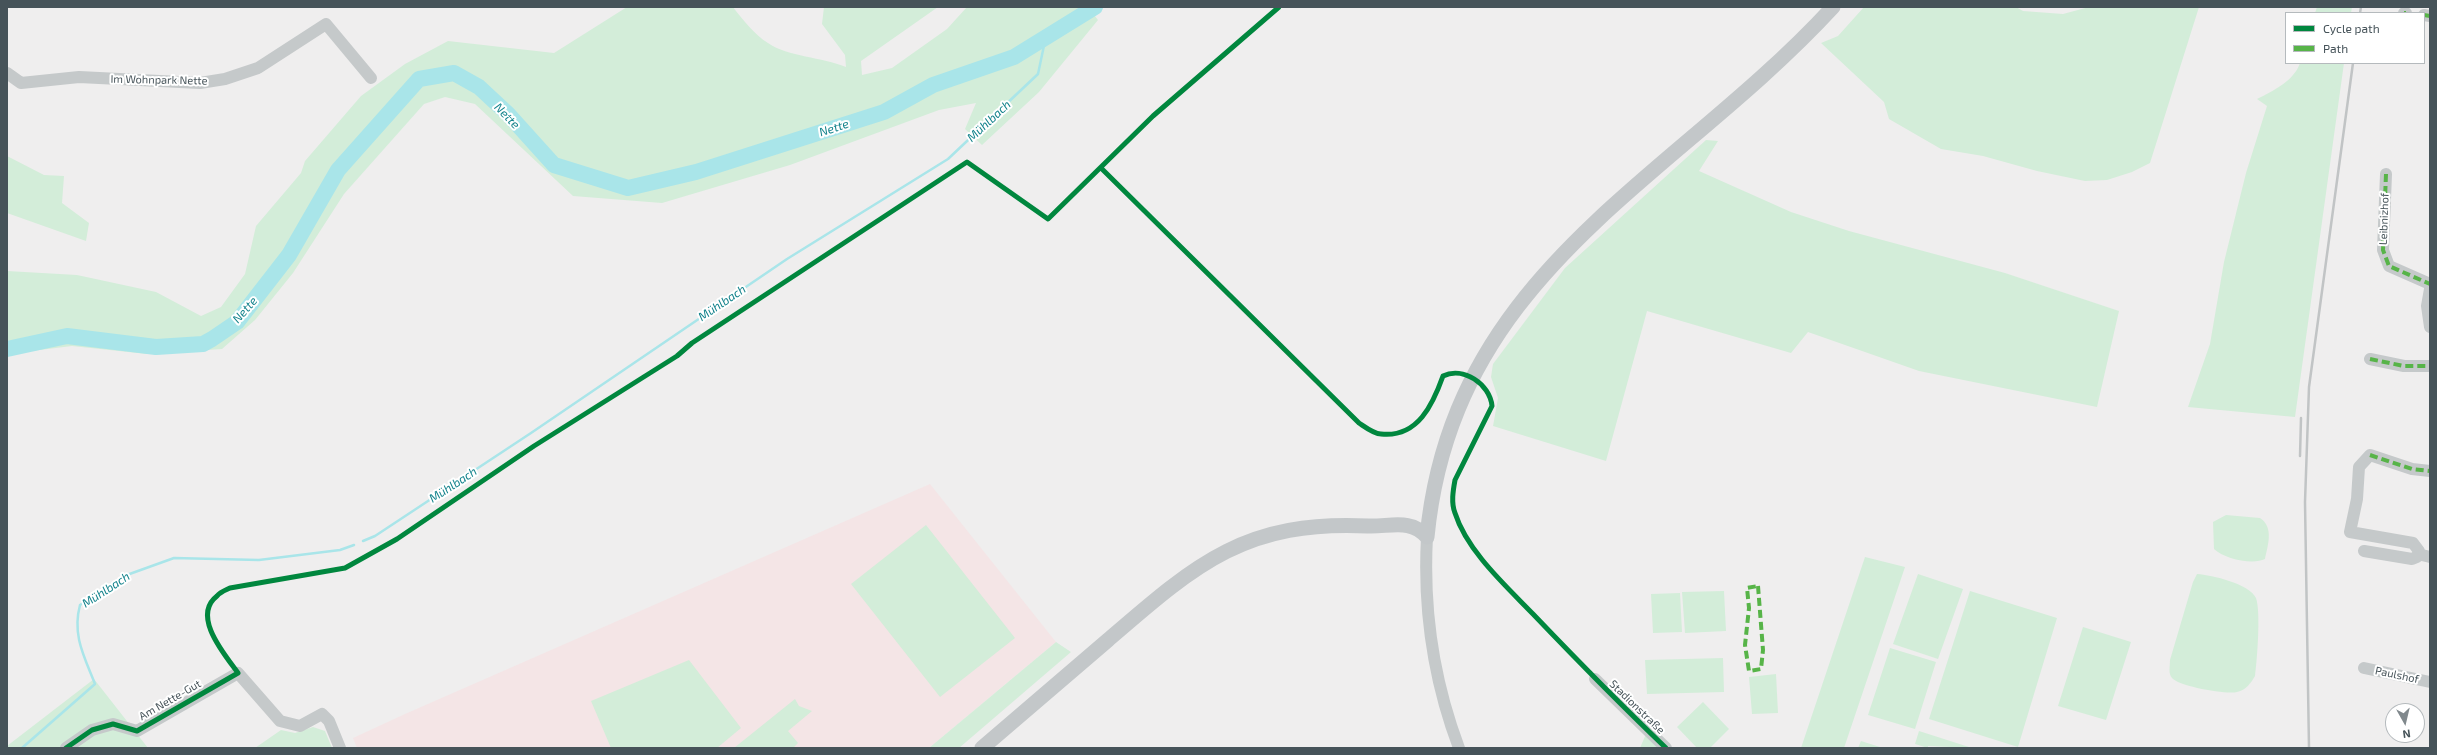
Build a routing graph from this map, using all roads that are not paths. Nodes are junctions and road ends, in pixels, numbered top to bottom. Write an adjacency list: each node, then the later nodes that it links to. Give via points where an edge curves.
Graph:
1 (1833, 7): 11 (main road, via 1763,75 1578,238 1510,315 1480,360 1461,398 1443,449)
2 (7, 72): 3 (street, Im Wohnpark Nette, via 21,83 79,77 200,83 226,79 258,68 326,24)
3 (371, 78)
4 (2386, 174): 5 (street, Leibnizhof, via 2383,250 2389,266)
5 (2430, 284)
6 (2430, 289): 7 (street, via 2427,306)
7 (2430, 327)
8 (2370, 359): 9 (street, via 2404,366)
9 (2430, 366)
10 (2430, 471): 16 (street, via 2412,469 2370,455 2359,467 2357,499 2350,531 2414,543 2418,548)
11 (1432, 495): 12 (main road, via 1415,516); 14 (main road)
12 (1399, 524): 13 (main road); 14 (main road, via 1417,528)
13 (1372, 526): 14 (main road); 23 (main road, via 1319,526 1283,531 1239,545 1202,564 1170,587)
14 (1427, 537): 24 (street, via 1429,633 1444,703)
15 (2364, 551): 16 (street, via 2411,559 2416,558)
16 (2418, 554): 17 (street)
17 (2430, 557)
18 (2364, 668): 20 (street, Paulshof)
19 (1595, 679): 25 (street, Stadionstraße)
20 (2430, 682)
21 (66, 748): 22 (street, Am Nette-Gut, via 92,730 113,724 137,730 238,673 280,721 300,726 322,714 329,721)
22 (340, 748)
23 (982, 748)
24 (1459, 748)
25 (1666, 748)

